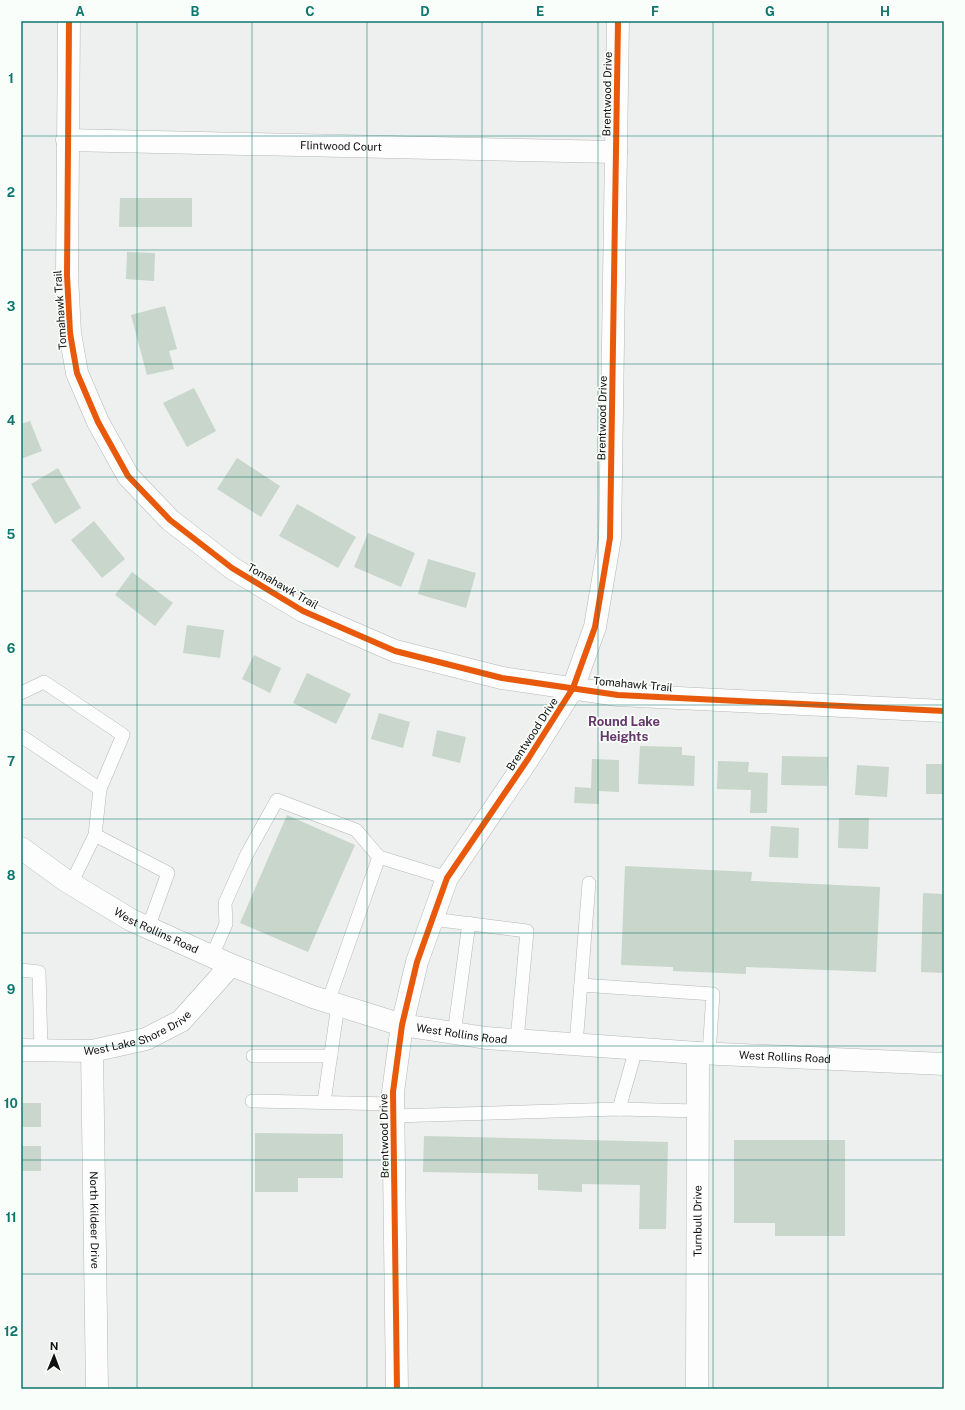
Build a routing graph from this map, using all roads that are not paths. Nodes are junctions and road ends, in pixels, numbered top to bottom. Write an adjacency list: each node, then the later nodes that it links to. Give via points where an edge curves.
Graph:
1 (69, 21): 3 (street, Tomahawk Trail)
2 (618, 21): 4 (street, Brentwood Drive)
3 (67, 140): 4 (street, Flintwood Court); 5 (street, Tomahawk Trail, via 67,275 72,346 77,373 98,422 128,476 170,520 232,568 303,611 395,651 502,678)
4 (616, 152): 5 (street, Brentwood Drive, via 610,538 595,627)
5 (573, 688): 7 (street, Tomahawk Trail, via 618,695); 13 (street, Brentwood Drive)
6 (21, 693): 9 (lane, via 44,682 123,735)
7 (944, 711)
8 (21, 736): 9 (lane)
9 (100, 789): 10 (lane)
10 (95, 835): 15 (lane); 18 (lane, via 168,873)
11 (21, 848): 15 (street, West Rollins Road)
12 (379, 857): 13 (lane); 19 (lane, via 356,830 277,800 225,902 226,924); 23 (lane)
13 (447, 878): 16 (street, Brentwood Drive)
14 (589, 882): 22 (lane)
15 (72, 884): 18 (street, West Rollins Road)
16 (432, 918): 17 (lane); 24 (street, Brentwood Drive, via 417,962)
17 (469, 923): 25 (lane); 26 (lane, via 527,931)
18 (148, 928): 19 (street, West Rollins Road)
19 (212, 956): 20 (street, West Rollins Road)
20 (231, 965): 23 (street, West Rollins Road); 30 (street, West Lake Shore Drive, via 181,1022 146,1039)
21 (21, 970): 29 (lane, via 39,972)
22 (581, 985): 27 (lane); 31 (lane, via 714,994)
23 (333, 1004): 24 (street, West Rollins Road); 33 (lane)
24 (402, 1025): 25 (street, West Rollins Road); 38 (street, Brentwood Drive, via 393,1092)
25 (454, 1034): 26 (street, West Rollins Road)
26 (517, 1040): 27 (street, West Rollins Road)
27 (576, 1045): 28 (street, West Rollins Road)
28 (636, 1049): 31 (street, West Rollins Road); 37 (lane)
29 (31, 1050): 30 (street, West Lake Shore Drive)
30 (92, 1051): 40 (street, North Kildeer Drive)
31 (704, 1053): 34 (street, West Rollins Road); 39 (street, Turnbull Drive)
32 (253, 1056): 33 (lane)
33 (331, 1056): 36 (lane)
34 (944, 1064)
35 (252, 1101): 36 (lane)
36 (324, 1102): 38 (lane)
37 (619, 1109): 38 (lane); 39 (lane)
38 (394, 1110): 41 (street, Brentwood Drive)
39 (698, 1111): 42 (street, Turnbull Drive)
40 (97, 1389)
41 (397, 1389)
42 (698, 1389)

